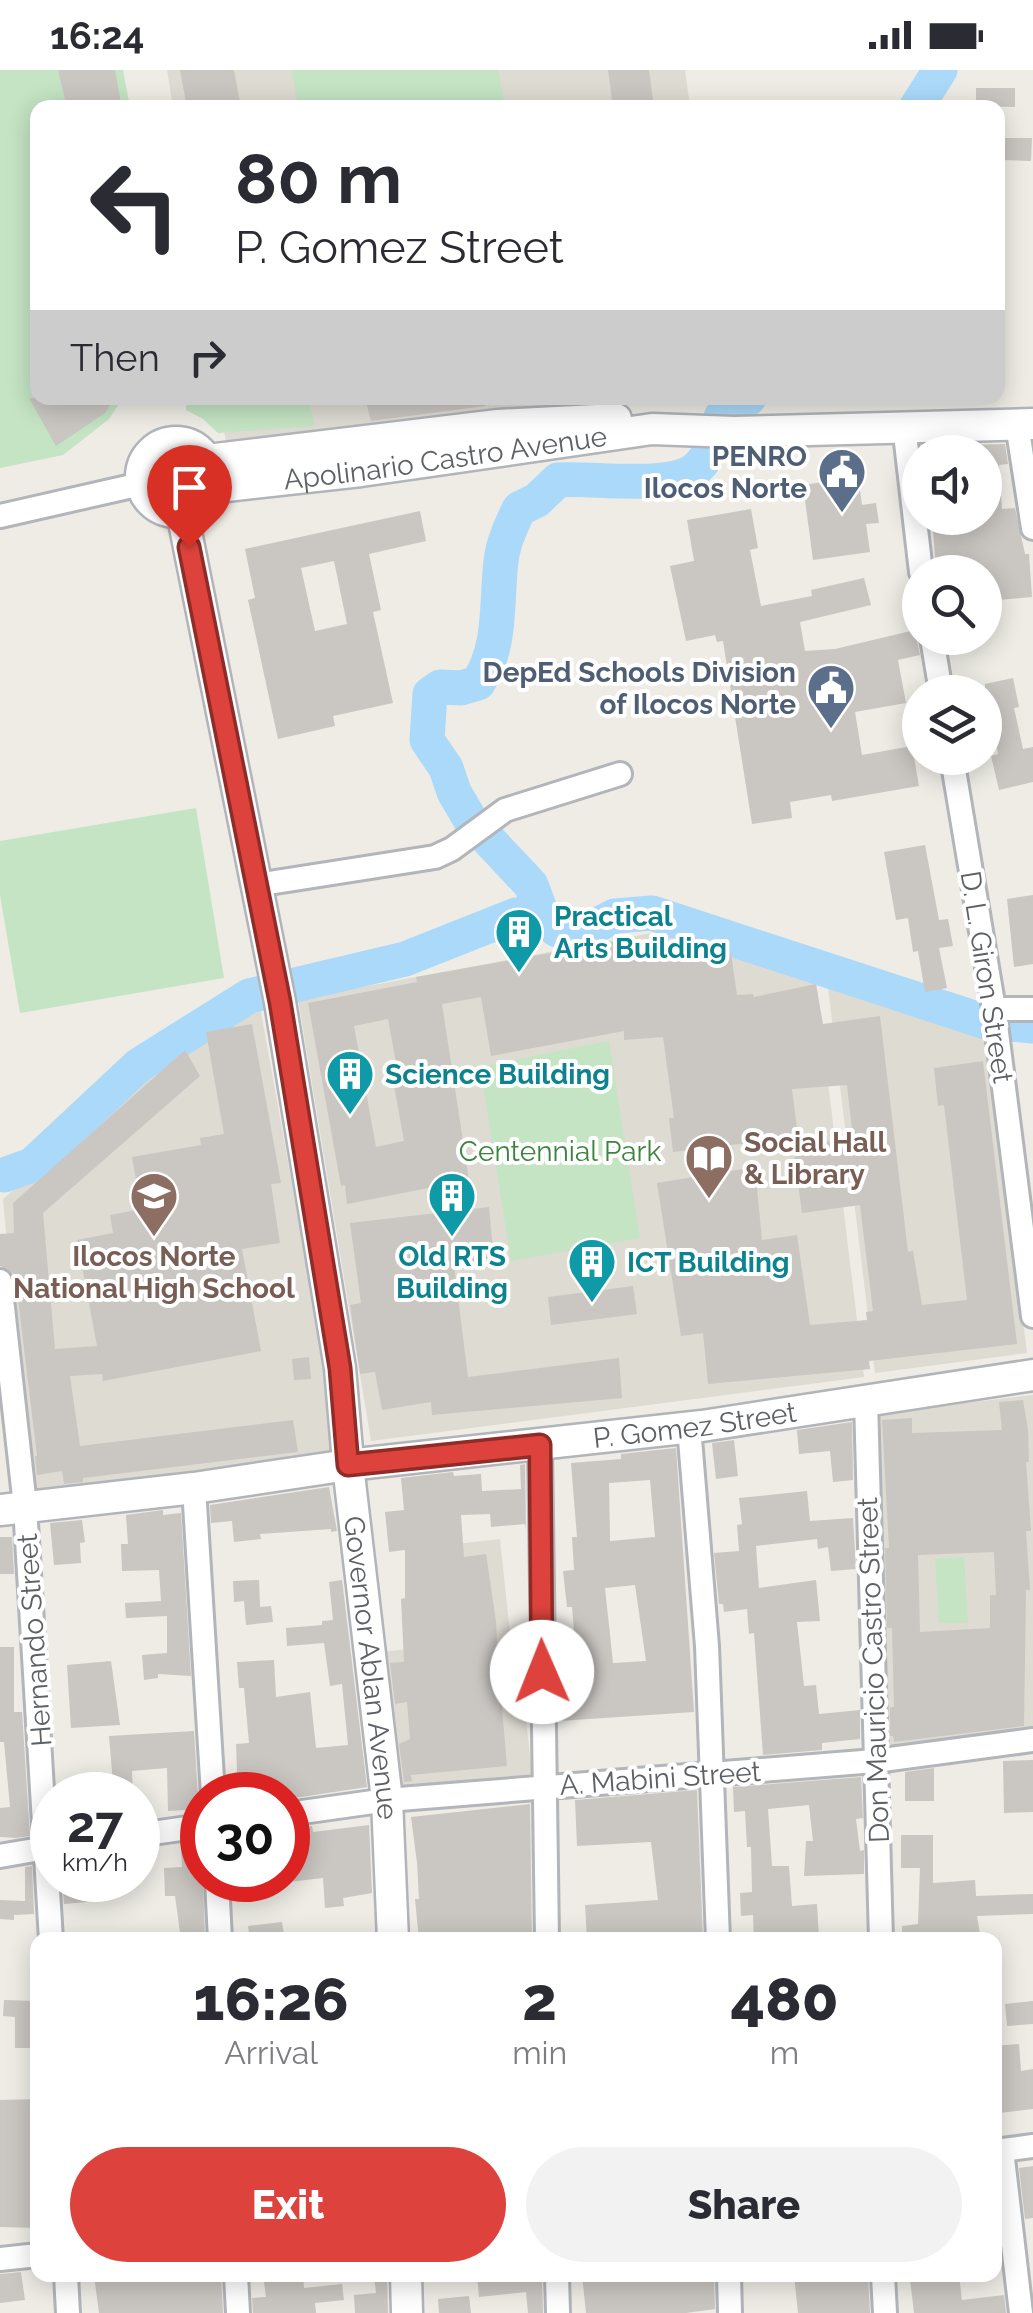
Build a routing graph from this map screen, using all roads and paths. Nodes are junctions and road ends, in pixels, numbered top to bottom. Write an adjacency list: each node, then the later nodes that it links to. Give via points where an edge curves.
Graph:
1 (1025, 424): 2 (main road); 7 (street)
2 (904, 425): 3 (main road, Apolinario Castro Avenue, via 652,429 361,471); 8 (street)
3 (208, 474): 4 (main road, via 192,446 173,442 148,456); 5 (main road, via 199,504)
4 (141, 484): 5 (main road, via 160,510); 6 (street)
5 (182, 512): 11 (main road, Governor Ablan Avenue)
6 (0, 516)
7 (1033, 528)
8 (920, 555)
9 (620, 774): 11 (street, via 518,805 434,857)
10 (955, 775): 12 (street, D. L. Giron Street)
11 (256, 885): 20 (main road, Governor Ablan Avenue, via 340,1368)
12 (994, 1008): 13 (street); 15 (street, D. L. Giron Street)
13 (1033, 1009)
14 (0, 1281): 22 (street, Hernando Street)
15 (1033, 1316)
16 (1033, 1375): 17 (main road, P. Gomez Street)
17 (866, 1401): 18 (main road, P. Gomez Street); 24 (street, Don Mauricio Castro Street)
18 (689, 1427): 19 (main road, P. Gomez Street); 27 (street)
19 (540, 1445): 20 (main road, P. Gomez Street); 28 (street)
20 (348, 1465): 21 (main road, P. Gomez Street); 29 (main road, Governor Ablan Avenue)
21 (194, 1488): 22 (main road, P. Gomez Street); 26 (street)
22 (12, 1508): 25 (street, Hernando Street)
23 (1033, 1740): 24 (street, A. Mabini Street)
24 (875, 1761): 27 (street, A. Mabini Street); 40 (street, Don Mauricio Castro Street)
25 (42, 1772)
26 (212, 1772)
27 (712, 1774): 28 (street, A. Mabini Street); 39 (street)
28 (544, 1787): 29 (street, A. Mabini Street); 38 (street)
29 (387, 1800): 30 (street, A. Mabini Street); 37 (main road, Governor Ablan Avenue)
30 (310, 1811)
31 (30, 1851): 32 (street)
32 (0, 1856)
33 (51, 1902): 35 (street, Hernando Street)
34 (219, 1902): 36 (street)
35 (51, 1932)
36 (220, 1932)
37 (394, 1932)
38 (547, 1932)
39 (718, 1932)
40 (880, 1932)
41 (1033, 2146): 42 (street)
42 (1002, 2151)
43 (1002, 2173): 58 (street)
44 (30, 2255): 45 (street)
45 (0, 2259)
46 (66, 2282): 52 (street)
47 (236, 2282): 53 (street)
48 (406, 2282): 54 (main road)
49 (557, 2282): 55 (street)
50 (729, 2282): 56 (street)
51 (883, 2282): 57 (street)
52 (68, 2313)
53 (238, 2313)
54 (407, 2313)
55 (558, 2313)
56 (730, 2313)
57 (885, 2313)
58 (1021, 2313)

